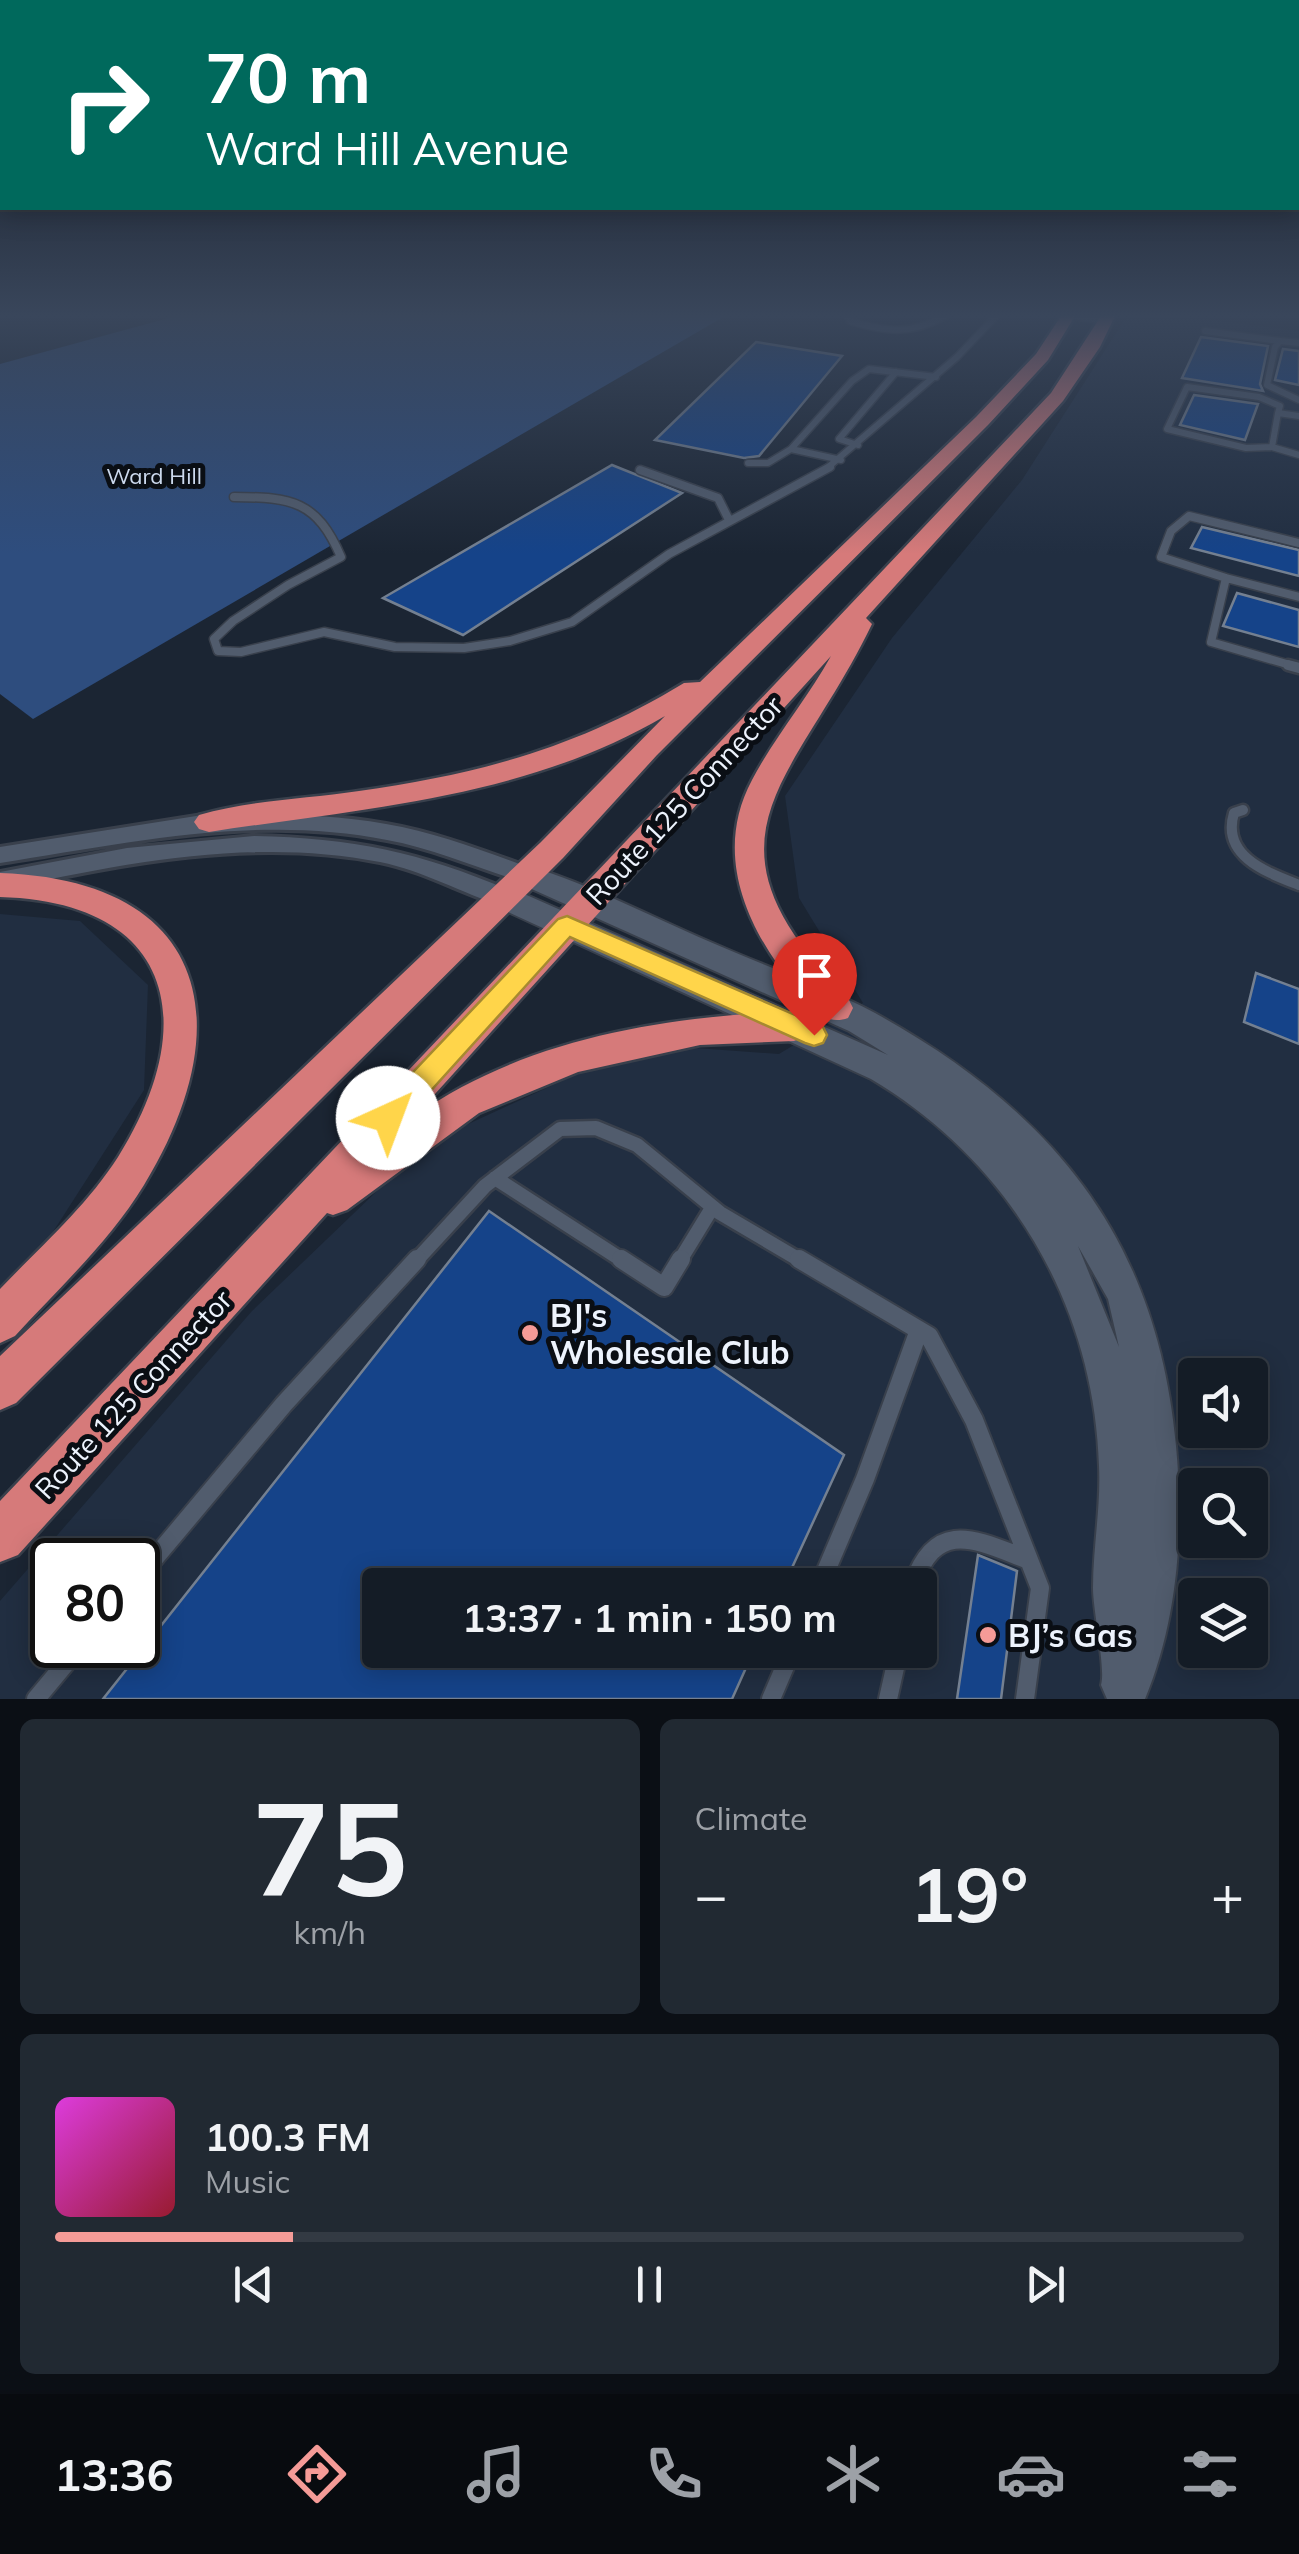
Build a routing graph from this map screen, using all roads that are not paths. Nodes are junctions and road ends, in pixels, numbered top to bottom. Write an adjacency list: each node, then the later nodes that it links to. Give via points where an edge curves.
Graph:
1 (840, 395): 12 (lane)
2 (876, 395): 10 (lane, via 838,439)
3 (915, 395): 10 (lane)
4 (1008, 395): 23 (highway, Route 125 Connector)
5 (1058, 395): 21 (highway, Route 125 Connector)
6 (1183, 395): 11 (lane, via 1168,429)
7 (1247, 395): 8 (lane, via 1280,406)
8 (1278, 413): 9 (lane); 11 (lane)
9 (1299, 416)
10 (858, 445): 14 (lane)
11 (1272, 448): 13 (lane)
12 (791, 449): 14 (lane); 15 (lane, via 768,463)
13 (1299, 454)
14 (840, 460): 18 (lane)
15 (748, 464)
16 (640, 470): 18 (lane, via 718,498)
17 (234, 497): 18 (lane, via 288,498 314,510 341,557 220,632 214,645 226,654 324,632 426,650 510,642 572,622)
18 (729, 520)
19 (1299, 543): 20 (lane, via 1189,516 1171,532 1161,557)
20 (1226, 578): 22 (lane); 24 (lane, via 1210,642)
21 (874, 593): 31 (highway, Route 125 Connector); 32 (highway, via 827,688 765,780 749,846 757,904 799,973)
22 (1299, 597)
23 (734, 662): 26 (highway, via 638,722 558,756 476,780); 30 (highway, Route 125 Connector)
24 (1299, 668)
25 (1243, 810): 29 (lane, via 1227,827 1230,841 1243,857)
26 (209, 822): 27 (street); 30 (street, via 384,831 440,844)
27 (0, 855)
28 (0, 883): 30 (street, via 171,848 290,843 412,859); 37 (highway, via 89,897 124,916 173,966 183,1009 166,1105 147,1147 110,1205)
29 (1299, 885)
30 (514, 886): 31 (street); 39 (highway, Route 125 Connector)
31 (577, 914): 32 (street); 33 (street); 36 (highway, Route 125 Connector)
32 (836, 1008): 48 (street, via 937,1068 1028,1146 1101,1245 1127,1297 1150,1386 1160,1500 1154,1573)
33 (794, 1026): 36 (highway, via 651,1038 552,1066 444,1114); 48 (street, via 900,1078 961,1125 1004,1166 1077,1280 1120,1448 1116,1605)
34 (495, 1178): 35 (lane, via 560,1129 596,1128 637,1145); 35 (lane, via 664,1287); 41 (lane, via 284,1404)
35 (712, 1208): 38 (lane)
36 (286, 1229): 40 (highway, Route 125 Connector)
37 (0, 1322)
38 (919, 1330): 42 (lane, via 929,1336 974,1420); 43 (lane)
39 (0, 1387)
40 (0, 1537)
41 (160, 1552)
42 (1029, 1560): 44 (lane, via 956,1537 936,1541); 52 (lane, via 1040,1588)
43 (827, 1568)
44 (918, 1568)
45 (62, 1668): 49 (lane)
46 (784, 1668): 50 (lane)
47 (895, 1668): 51 (lane)
48 (1126, 1692)
49 (36, 1699)
50 (771, 1699)
51 (888, 1699)
52 (1025, 1699)

